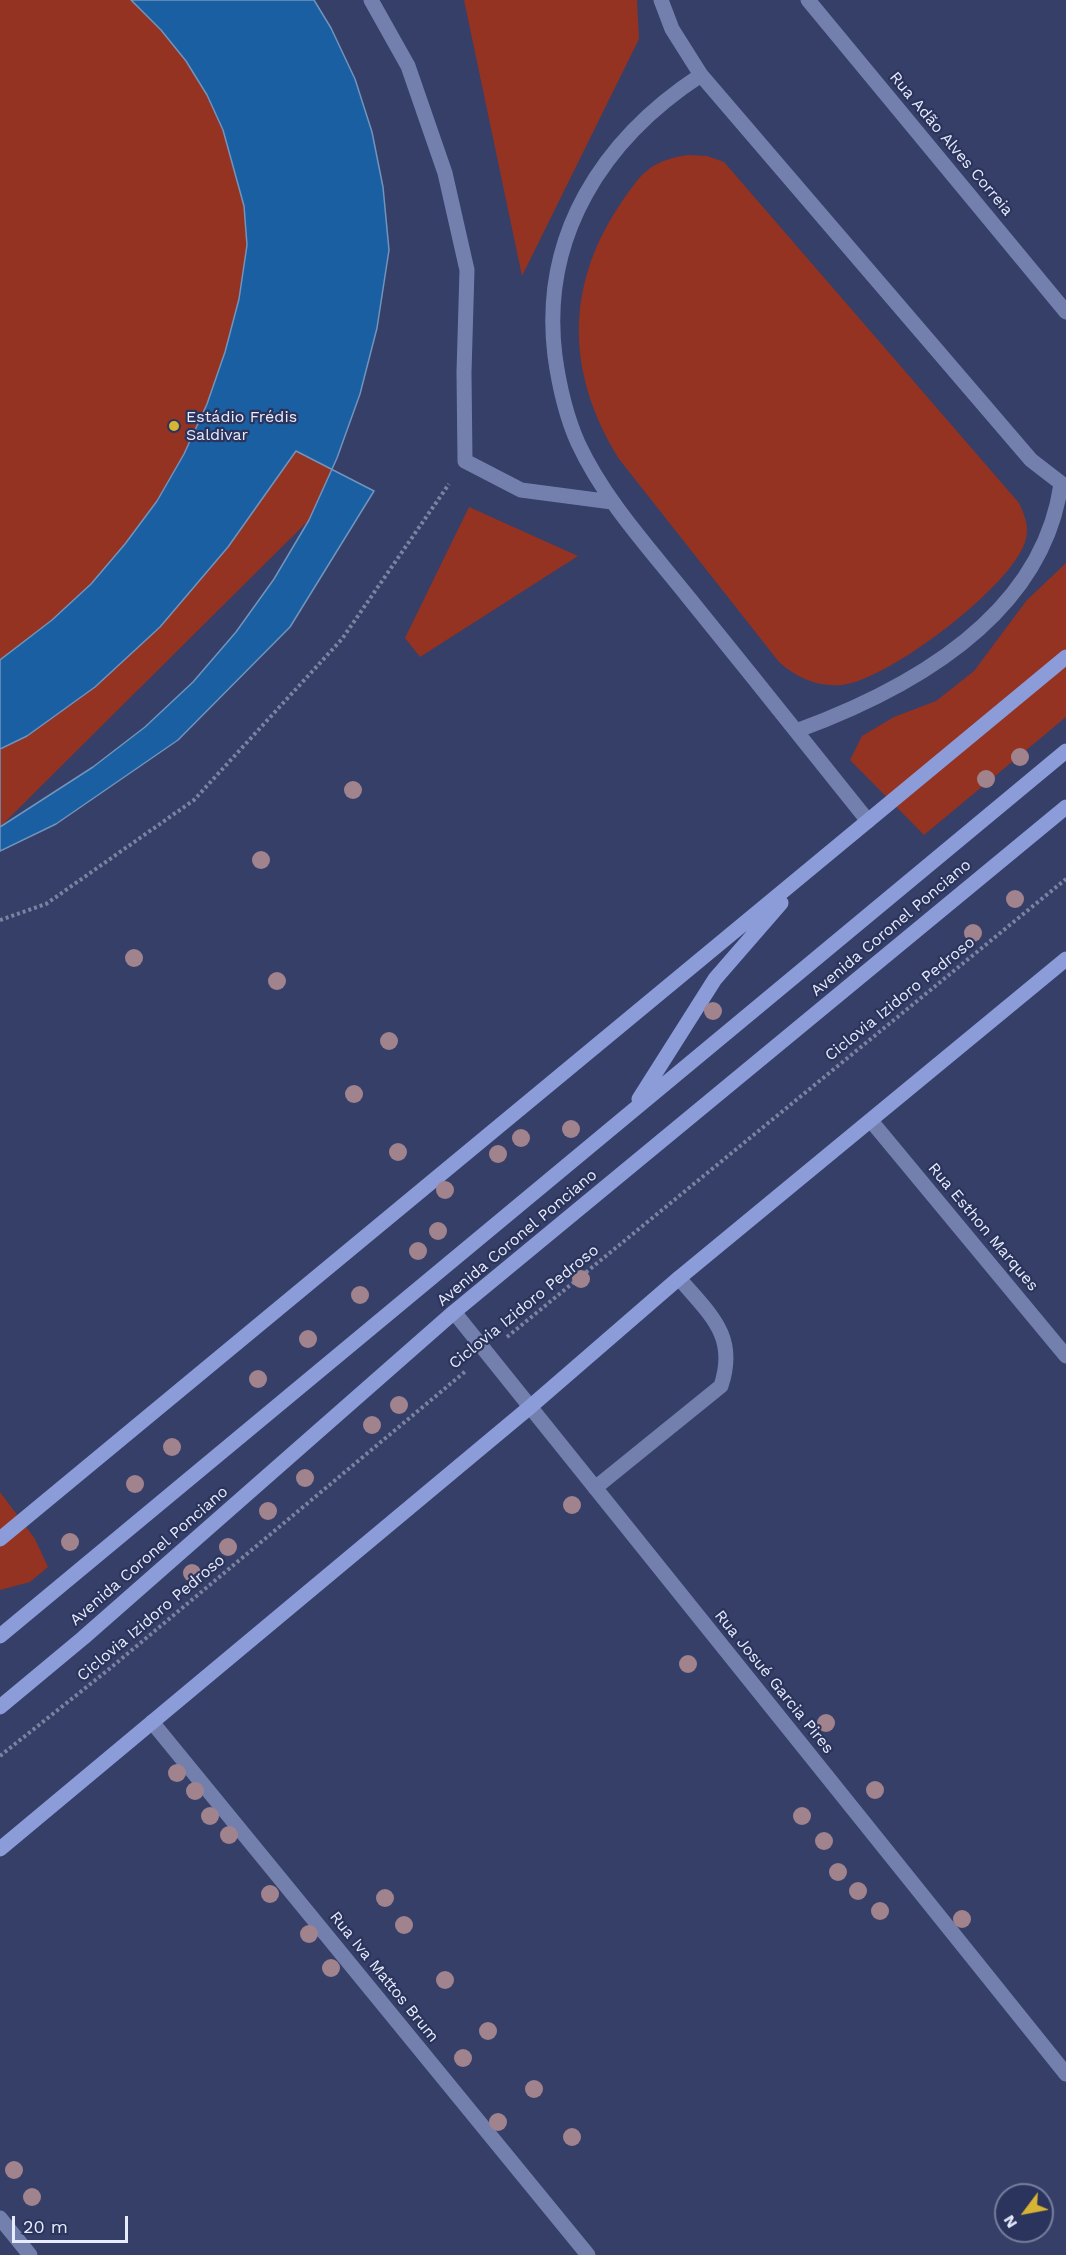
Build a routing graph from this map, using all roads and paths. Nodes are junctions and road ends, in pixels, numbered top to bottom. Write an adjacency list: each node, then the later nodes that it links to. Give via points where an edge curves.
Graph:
1 (370, 0): 6 (street, via 408,66 445,173 467,270)
2 (662, 0): 4 (street, via 672,29)
3 (808, 0): 5 (street, Rua Adão Alves Correia)
4 (701, 75): 7 (street, via 1024,451); 8 (street, via 668,97 608,159 583,200 557,262 553,337 557,375 577,441)
5 (1066, 312)
6 (465, 461): 8 (street, via 520,490); 16 (path, via 342,639 194,800 46,904)
7 (1063, 486): 10 (street, via 1042,552 1009,600 969,637 884,694)
8 (612, 502): 10 (street)
9 (1066, 657): 13 (main road)
10 (796, 731): 13 (street)
11 (1066, 750): 18 (main road)
12 (1066, 807): 21 (main road, Avenida Coronel Ponciano)
13 (868, 821): 14 (main road)
14 (808, 871): 18 (main road, via 715,979); 26 (main road)
15 (1066, 879): 22 (path, Ciclovia Izidoro Pedroso)
16 (0, 920)
17 (1066, 959): 19 (main road)
18 (632, 1111): 27 (main road)
19 (872, 1122): 20 (main road); 23 (street, Rua Esthon Marques)
20 (679, 1278): 24 (main road); 25 (street, via 719,1326 727,1348 720,1386)
21 (454, 1312): 22 (street, Rua Josué Garcia Pires); 28 (main road, Avenida Coronel Ponciano)
22 (487, 1353): 24 (street, Rua Josué Garcia Pires); 30 (path, Ciclovia Izidoro Pedroso)
23 (1066, 1356)
24 (530, 1407): 25 (street, Rua Josué Garcia Pires); 29 (main road)
25 (595, 1488): 32 (street, Rua Josué Garcia Pires)
26 (0, 1539)
27 (0, 1636)
28 (0, 1707)
29 (152, 1722): 31 (main road); 35 (street, Rua Iva Mattos Brum)
30 (0, 1756)
31 (0, 1849)
32 (1066, 2074)
33 (0, 2218): 34 (street)
34 (30, 2255)
35 (588, 2255)

